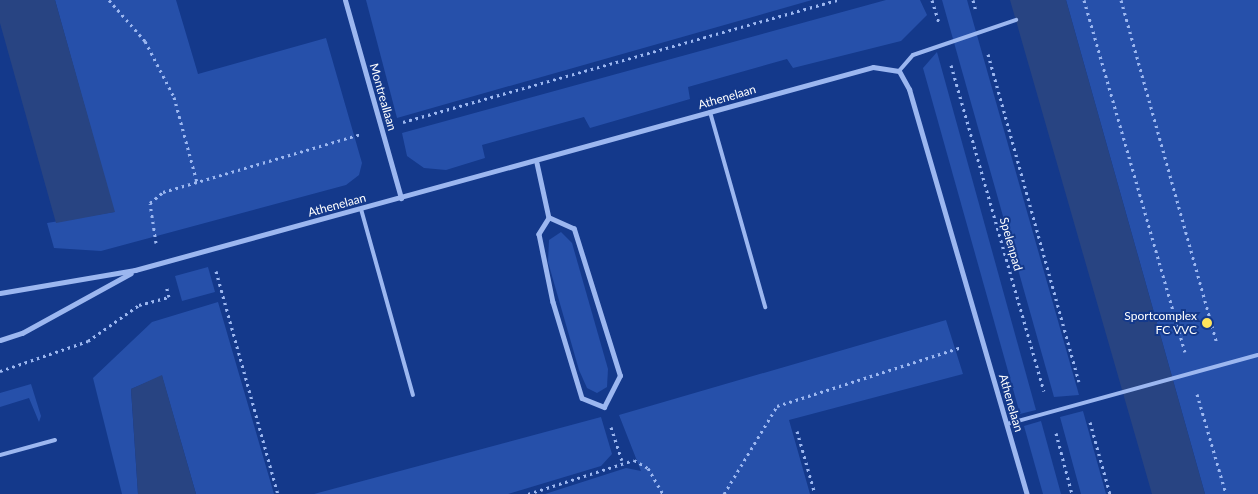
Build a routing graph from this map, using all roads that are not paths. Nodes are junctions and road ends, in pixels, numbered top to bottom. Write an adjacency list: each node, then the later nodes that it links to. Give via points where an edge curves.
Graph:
1 (345, 0): 6 (street, Montreallaan)
2 (1016, 20): 3 (lane, via 913,55)
3 (899, 71): 4 (street, Athenelaan, via 873,67); 15 (street, Athenelaan, via 909,89)
4 (710, 112): 5 (street, Athenelaan); 11 (lane)
5 (537, 163): 6 (street, Athenelaan); 8 (street)
6 (402, 198): 7 (street, Athenelaan)
7 (361, 209): 9 (street, Athenelaan); 14 (lane)
8 (549, 218): 8 (street, via 574,229 620,376 604,407 582,398 553,302 539,234)
9 (135, 270): 10 (street, Athenelaan); 12 (street, Athenelaan, via 22,333)
10 (0, 293)
11 (765, 307)
12 (0, 340)
13 (1258, 355): 15 (lane, via 1084,402 1050,415)
14 (413, 395)
15 (1007, 424): 18 (street, Athenelaan)
16 (55, 440): 17 (lane)
17 (0, 455)
18 (1027, 494)

